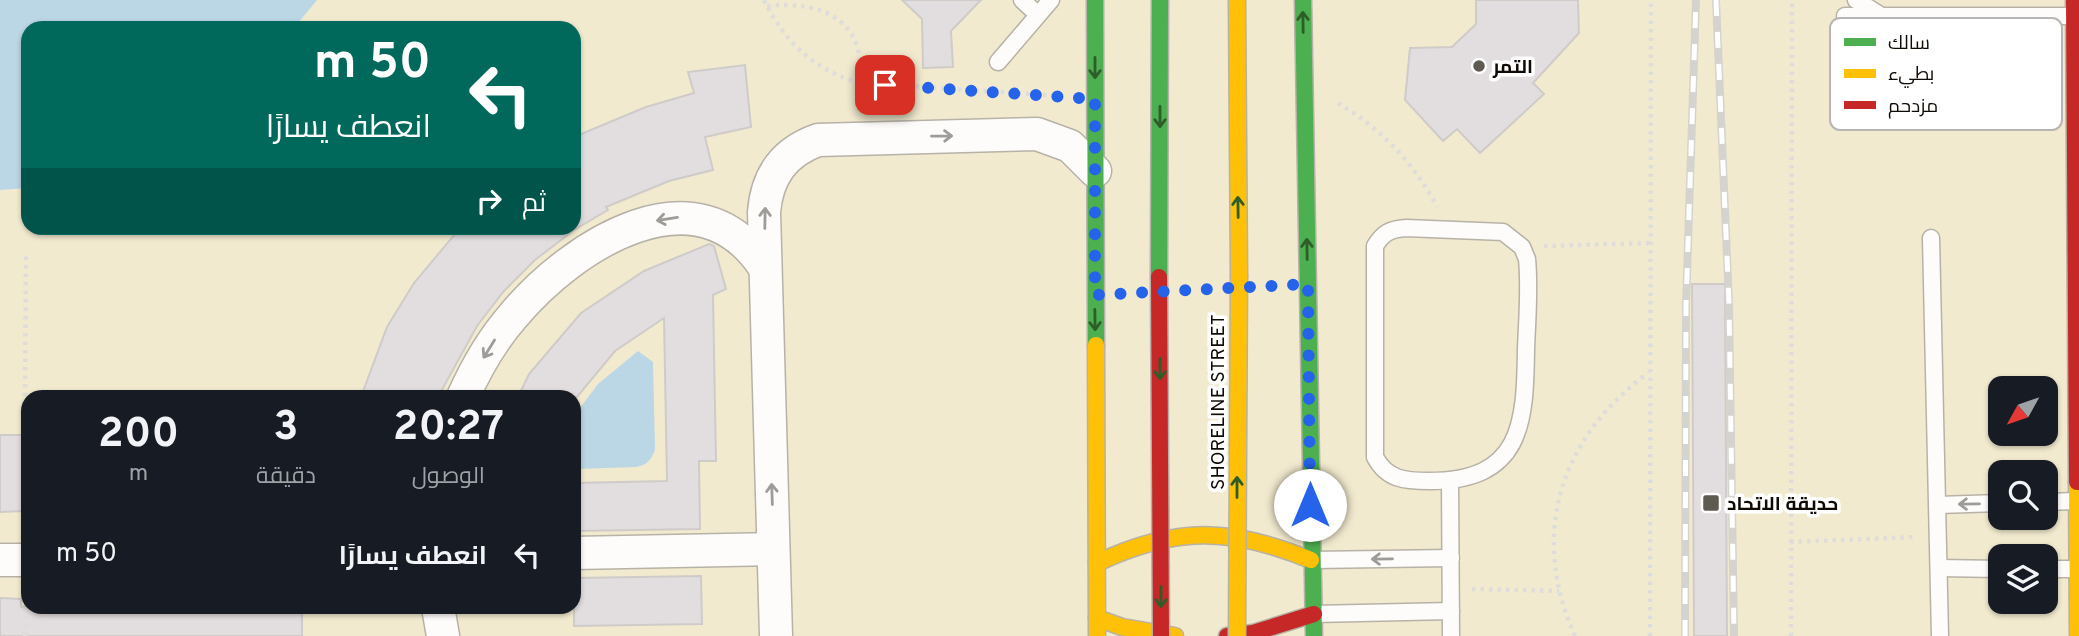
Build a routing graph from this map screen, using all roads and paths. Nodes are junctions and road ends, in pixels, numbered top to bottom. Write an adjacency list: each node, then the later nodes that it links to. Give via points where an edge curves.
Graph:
1 (765, 0): 11 (path)
2 (1022, 0): 13 (lane)
3 (1051, 0): 13 (lane)
4 (1095, 0): 19 (street, one-way to 19)
5 (1160, 0): 60 (street, one-way to 60, bridge)
6 (1237, 0): 63 (street, SHORELINE STREET, one-way to 6, bridge)
7 (1303, 0): 42 (street, one-way to 7)
8 (1651, 0): 23 (path)
9 (1792, 0): 37 (path)
10 (1856, 0): 15 (lane)
11 (767, 6): 17 (path, via 806,56 837,76); 17 (path, via 804,0 838,15 859,46)
12 (2074, 8): 15 (lane); 32 (street)
13 (1037, 14): 16 (lane)
14 (1845, 16): 15 (lane)
15 (1882, 16)
16 (998, 62)
17 (859, 83): 19 (path)
18 (1329, 98): 21 (path, via 1396,150 1423,183)
19 (1095, 99): 20 (street)
20 (1095, 171): 26 (street, one-way to 20, via 764,212 770,180 789,155 818,140 1037,134 1070,146); 43 (street, one-way to 43)
21 (1449, 230): 24 (lane, via 1503,232); 31 (lane, via 1393,229 1375,246 1374,447 1380,466 1396,478)
22 (1931, 238): 35 (lane)
23 (1652, 243): 24 (path); 27 (path)
24 (1522, 247): 31 (lane, via 1528,272 1522,425 1511,447 1494,464 1473,476)
25 (26, 253): 28 (path)
26 (765, 268): 29 (street, one-way to 29, via 735,234 708,221 678,216 628,230 596,246 537,289 491,345); 38 (street, one-way to 26)
27 (1648, 372): 49 (path, via 1605,408 1581,442 1564,480 1554,536); 67 (path)
28 (22, 390)
29 (467, 390)
30 (21, 424): 41 (path)
31 (1450, 481): 40 (lane)
32 (2077, 501): 33 (lane); 47 (street)
33 (2058, 502)
34 (1988, 503): 35 (lane, one-way to 35)
35 (1938, 505): 36 (lane)
36 (1939, 536): 37 (path); 44 (lane)
37 (1790, 542): 68 (path)
38 (773, 549): 39 (street); 58 (street)
39 (581, 553)
40 (1451, 558): 42 (lane, one-way to 42); 48 (lane)
41 (17, 560): 50 (path)
42 (1311, 560): 43 (street, via 1277,544 1203,532 1166,536); 54 (street)
43 (1097, 563): 55 (street)
44 (1939, 568): 45 (lane); 69 (lane)
45 (1988, 569)
46 (2058, 569): 47 (lane)
47 (2078, 569): 70 (street)
48 (1451, 588): 49 (path); 51 (lane)
49 (1559, 591): 66 (path)
50 (21, 598)
51 (1451, 611): 54 (lane); 65 (lane)
52 (23, 614): 56 (path)
53 (439, 614): 57 (street)
54 (1314, 614): 62 (street); 64 (street)
55 (1097, 618): 59 (street); 61 (street)
56 (25, 636)
57 (443, 636)
58 (776, 636)
59 (1097, 636)
60 (1161, 636)
61 (1175, 636)
62 (1227, 636)
63 (1237, 636)
64 (1314, 636)
65 (1451, 636)
66 (1575, 636)
67 (1650, 636)
68 (1791, 636)
69 (1940, 636)
70 (2078, 636)

